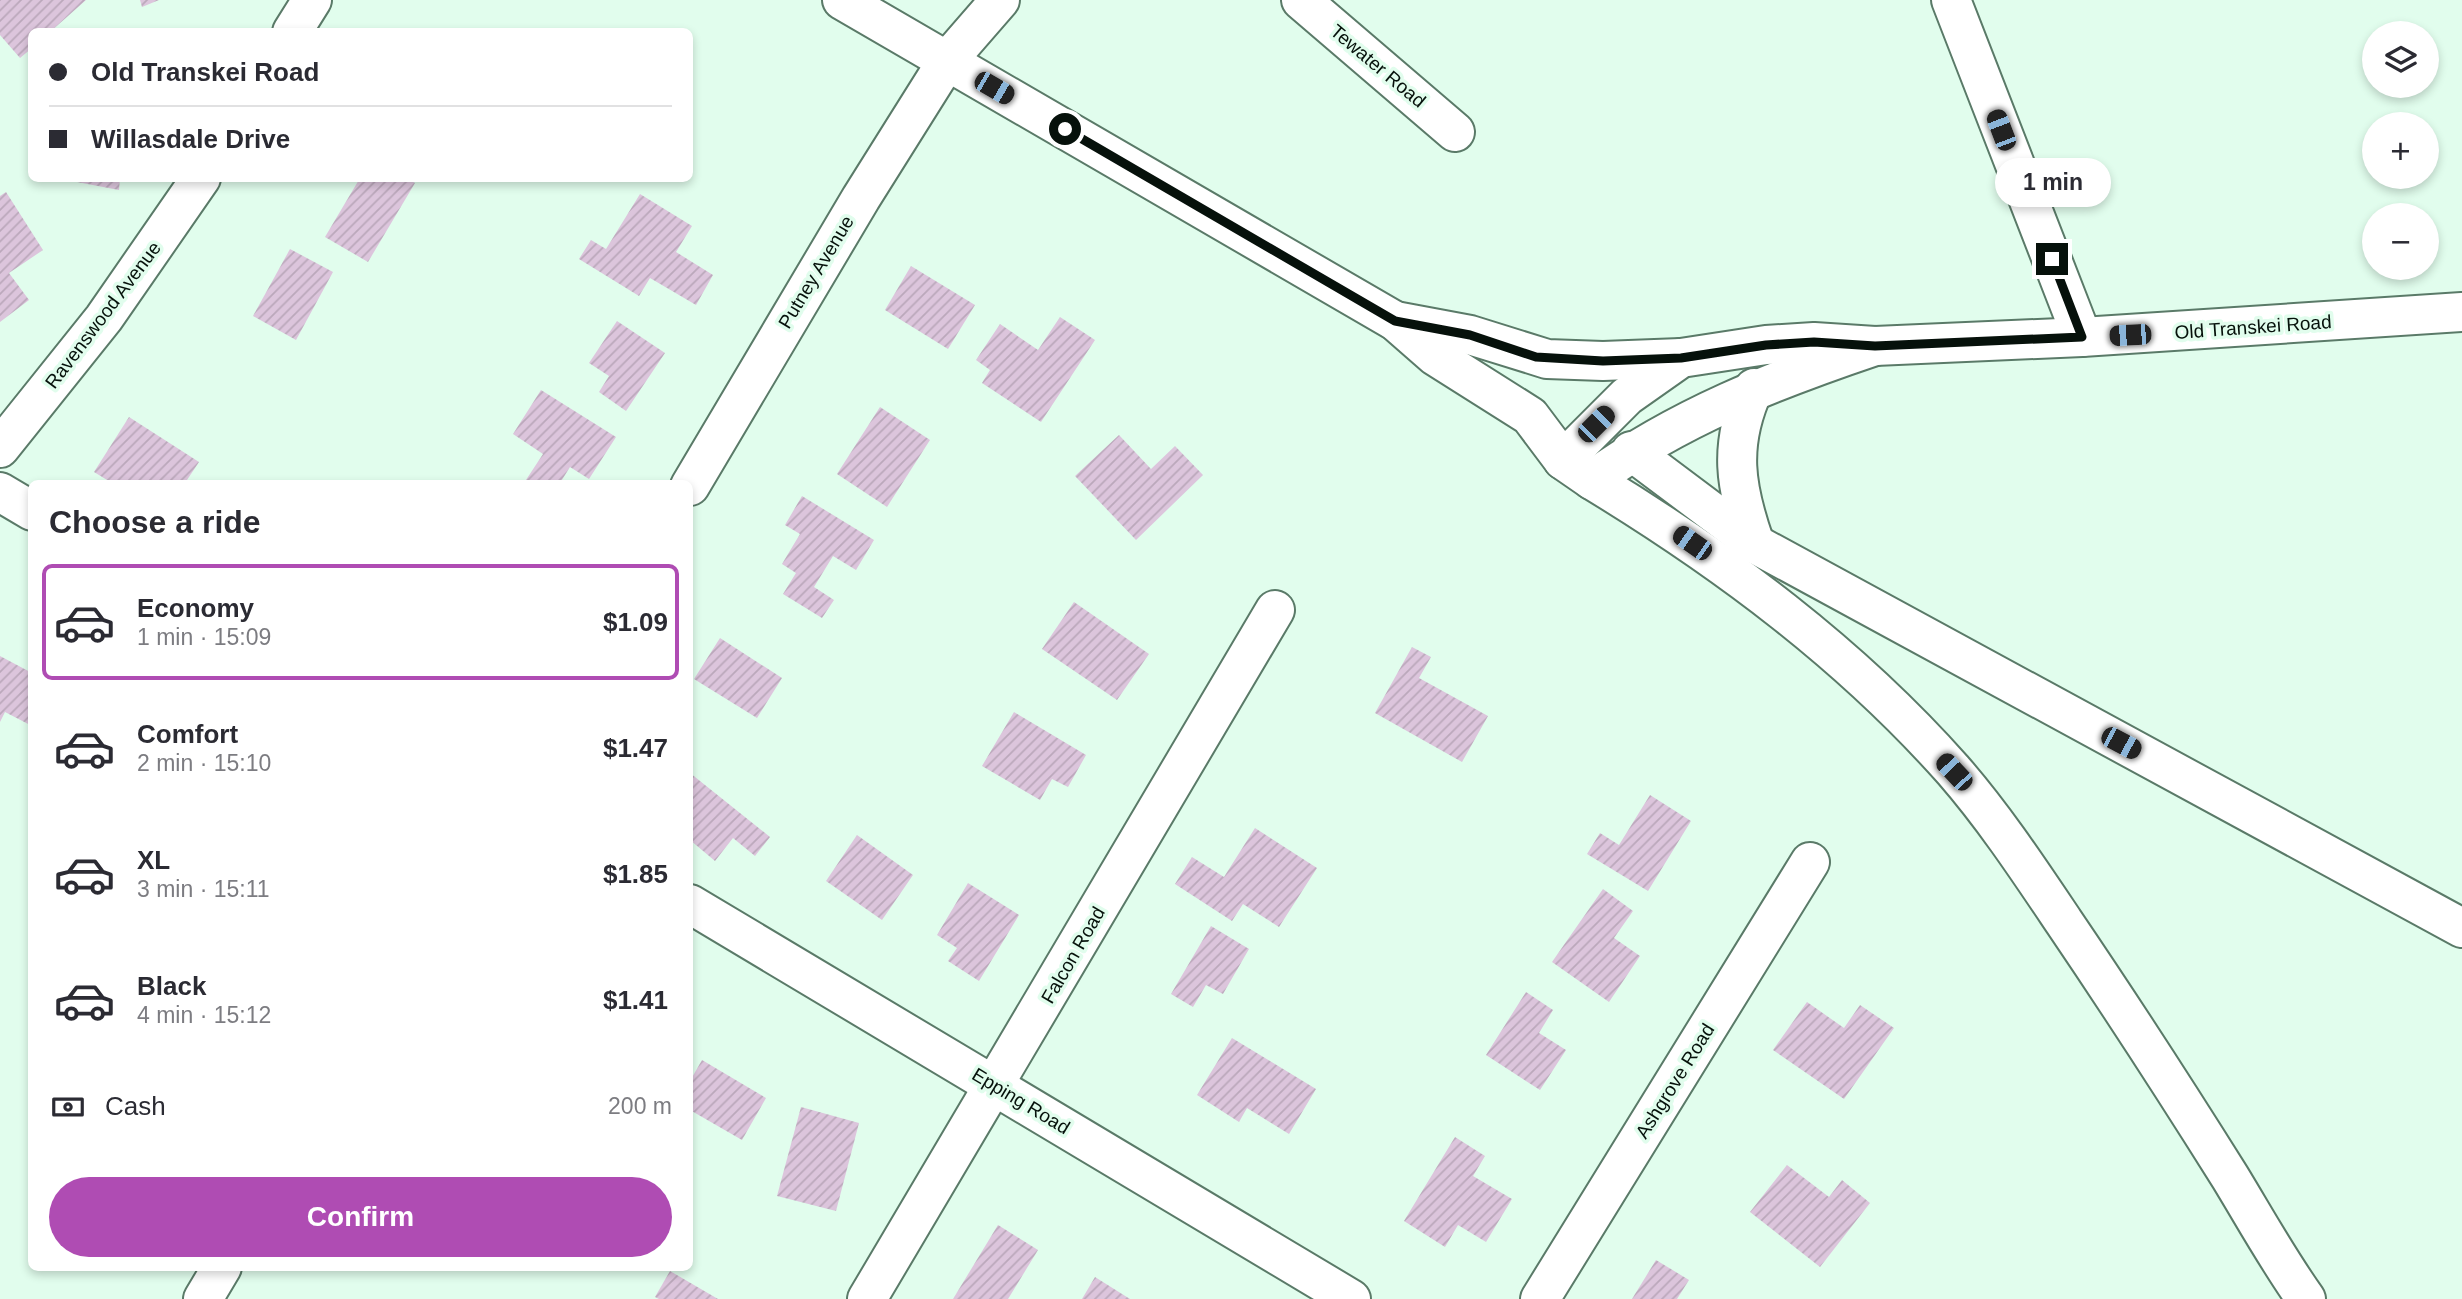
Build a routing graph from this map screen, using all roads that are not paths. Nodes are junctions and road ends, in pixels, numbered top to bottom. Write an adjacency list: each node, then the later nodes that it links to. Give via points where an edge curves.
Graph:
1 (312, 0): 6 (main road)
2 (842, 0): 7 (main road)
3 (1000, 0): 7 (main road)
4 (1301, 0): 8 (main road, Tewater Road)
5 (1951, 0): 12 (main road)
6 (294, 28)
7 (947, 61): 11 (main road); 21 (main road, Putney Avenue)
8 (1455, 132)
9 (198, 182): 18 (main road, Ravenswood Avenue, via 104,318)
10 (2462, 312): 12 (main road, Old Transkei Road)
11 (1395, 321): 14 (main road, via 1470,335 1547,359); 16 (main road, via 1435,356)
12 (2082, 337): 13 (main road, Old Transkei Road)
13 (1875, 346): 14 (main road, Old Transkei Road, via 1814,342); 15 (main road, Old Transkei Road)
14 (1681, 358): 17 (main road, Old Transkei Road)
15 (1755, 388): 19 (main road, Old Transkei Road); 24 (main road, via 1736,450 1737,482)
16 (1530, 416): 17 (main road); 20 (main road)
17 (1596, 424): 19 (main road); 20 (main road, Old Transkei Road)
18 (0, 448)
19 (1631, 451): 20 (main road, Old Transkei Road); 24 (main road)
20 (1578, 470): 31 (main road, via 1669,527 1826,645 1954,772 2089,959)
21 (693, 481)
22 (0, 492): 23 (main road)
23 (28, 509)
24 (1755, 544): 28 (main road)
25 (1275, 610): 29 (main road, Falcon Road)
26 (1810, 862): 35 (main road, Ashgrove Road)
27 (693, 906): 29 (main road, Epping Road)
28 (2462, 928)
29 (996, 1086): 33 (main road, Falcon Road); 34 (main road, Epping Road)
30 (220, 1271): 32 (main road)
31 (2305, 1298)
32 (202, 1299)
33 (867, 1299)
34 (1351, 1299)
35 (1540, 1299)

